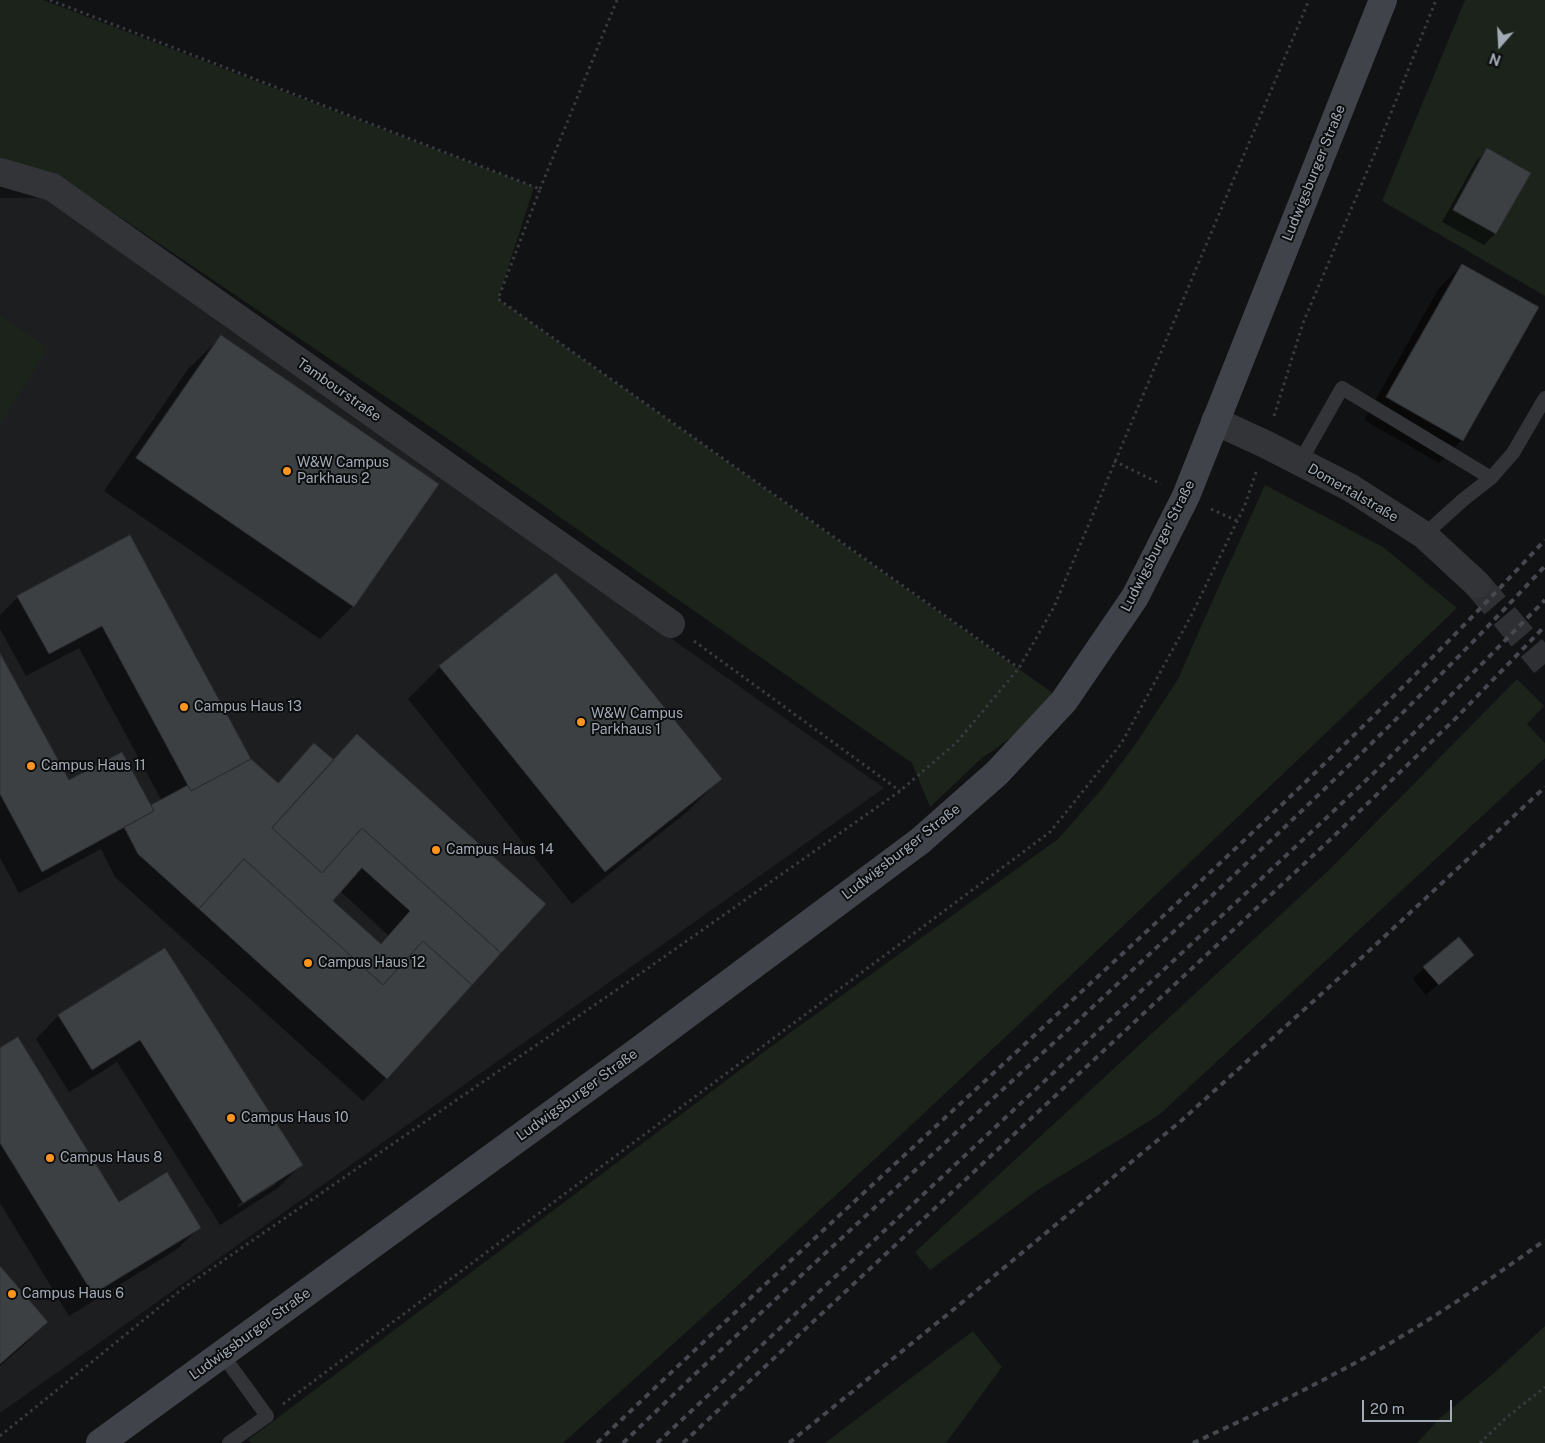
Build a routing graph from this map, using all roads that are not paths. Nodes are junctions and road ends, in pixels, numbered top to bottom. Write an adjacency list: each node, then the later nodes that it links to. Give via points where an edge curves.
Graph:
1 (1383, 0): 4 (main road, Ludwigsburger Straße)
2 (0, 172): 9 (street, Tambourstraße, via 52,187)
3 (1545, 398): 6 (lane, via 1513,453)
4 (1215, 421): 5 (street, Domertalstraße); 10 (main road, Ludwigsburger Straße, via 1186,496 1135,597 1064,701 997,773 920,841)
5 (1300, 462): 6 (lane, via 1342,388); 7 (street, Domertalstraße, via 1351,488)
6 (1491, 478): 7 (lane)
7 (1424, 535): 8 (street, Domertalstraße)
8 (1477, 584)
9 (671, 624)
10 (222, 1354): 11 (main road, Ludwigsburger Straße); 12 (lane, via 267,1416)
11 (100, 1443)
12 (229, 1443)

